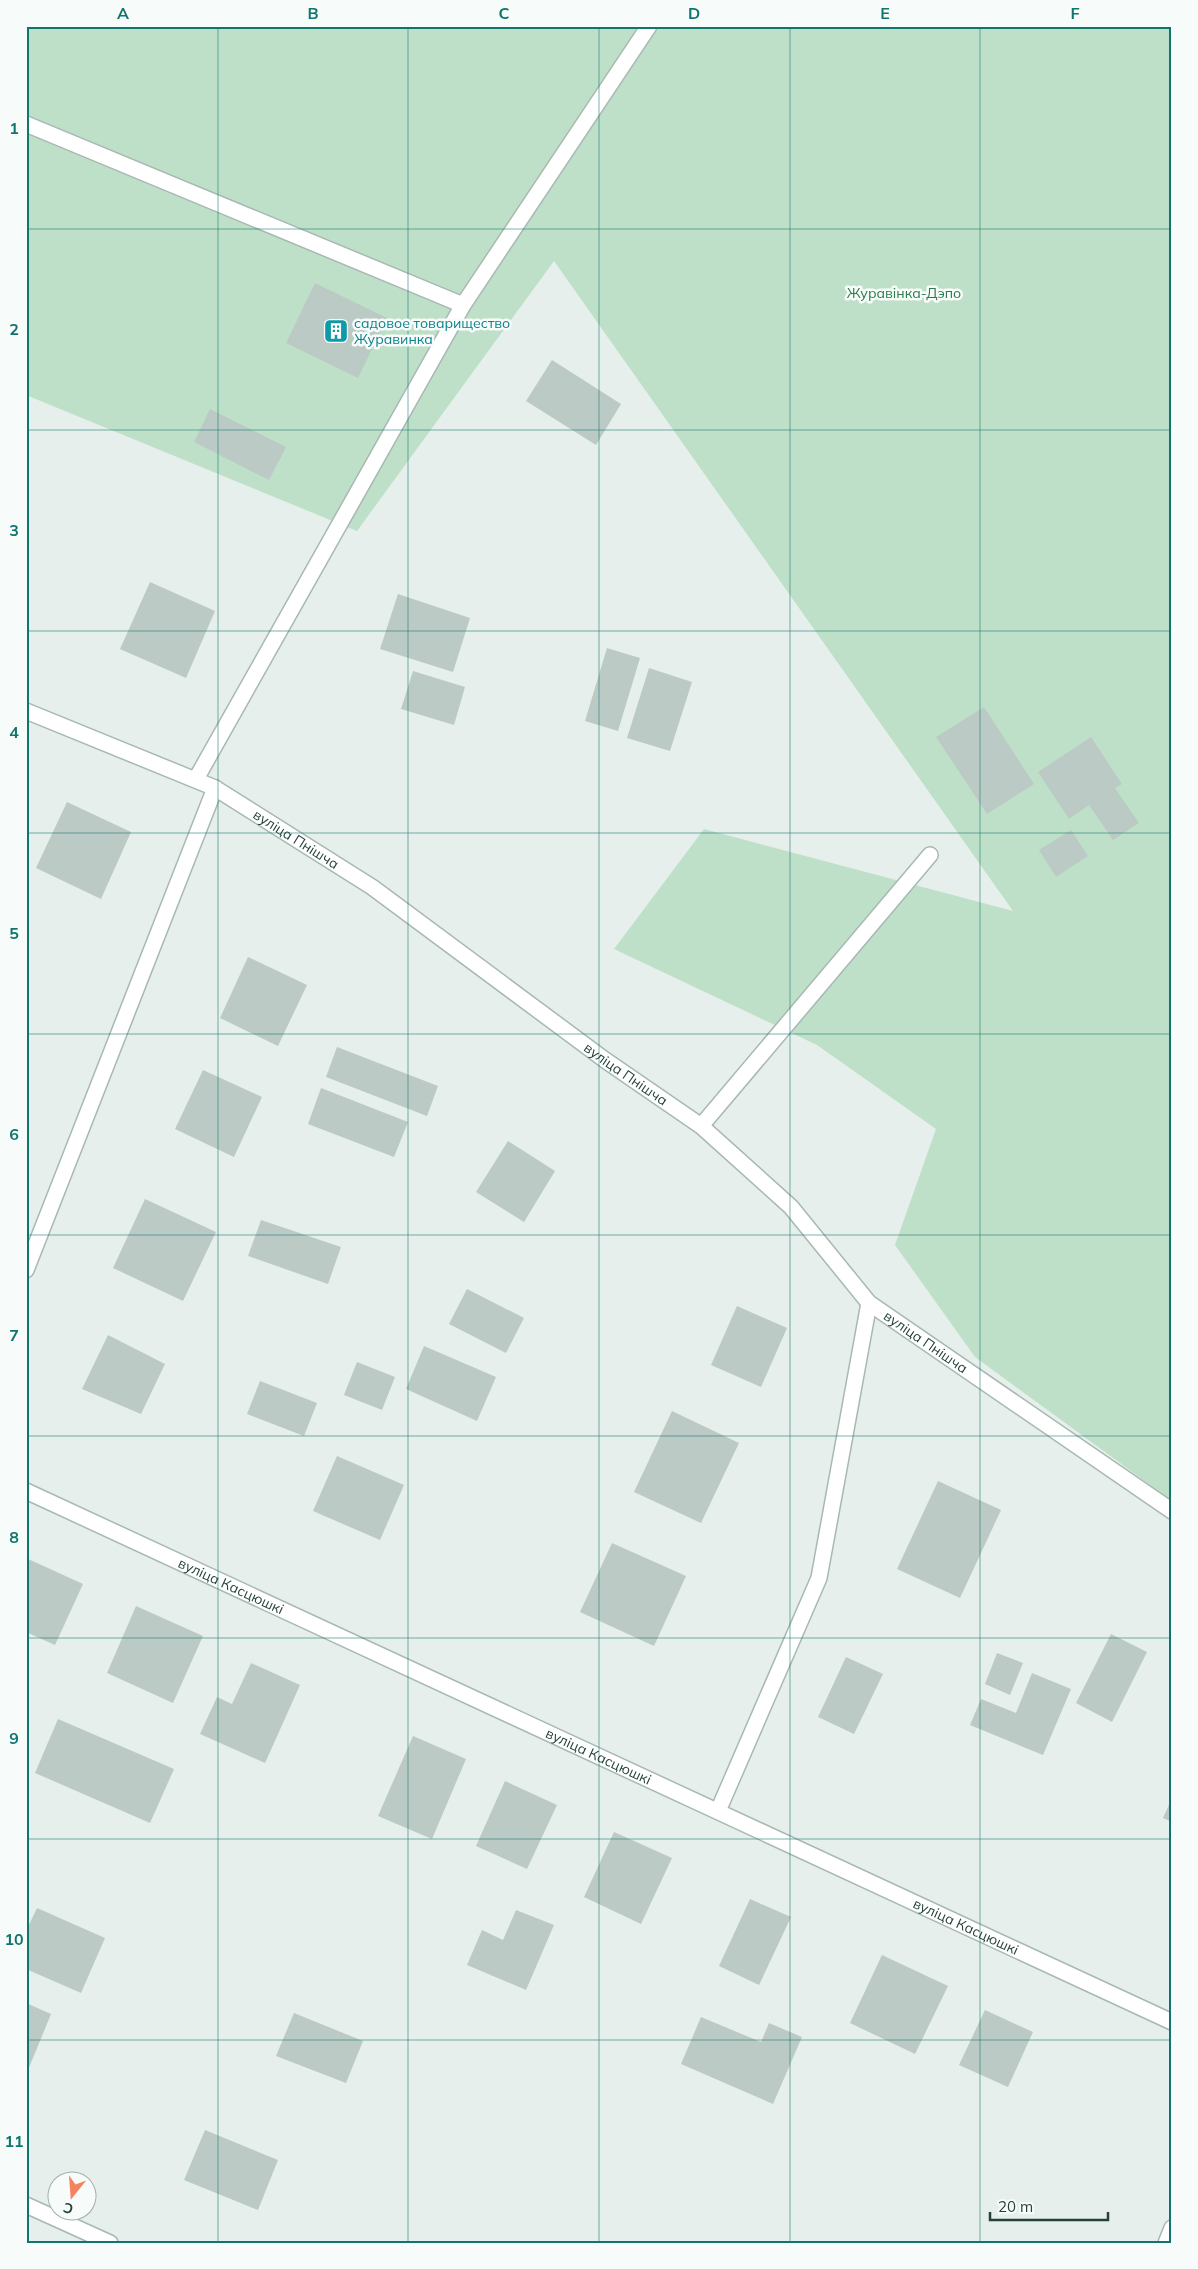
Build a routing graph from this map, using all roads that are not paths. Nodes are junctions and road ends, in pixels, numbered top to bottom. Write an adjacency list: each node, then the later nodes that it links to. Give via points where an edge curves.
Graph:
1 (649, 26): 3 (street)
2 (26, 124): 3 (street)
3 (463, 306): 5 (street)
4 (26, 711): 5 (street, вуліца Пнішча)
5 (196, 779): 6 (street, вуліца Пнішча)
6 (215, 788): 8 (street, вуліца Пнішча, via 372,887 605,1060); 9 (street)
7 (930, 855): 8 (street)
8 (701, 1126): 10 (street, вуліца Пнішча, via 791,1206)
9 (26, 1270)
10 (869, 1303): 12 (street, вуліца Пнішча); 13 (street, via 819,1578)
11 (26, 1491): 13 (street, вуліца Касцюшкі)
12 (1172, 1511)
13 (718, 1811): 14 (street, вуліца Касцюшкі)
14 (1172, 2022)
15 (26, 2205): 17 (street)
16 (1172, 2228): 18 (street)
17 (110, 2243)
18 (1166, 2243)

